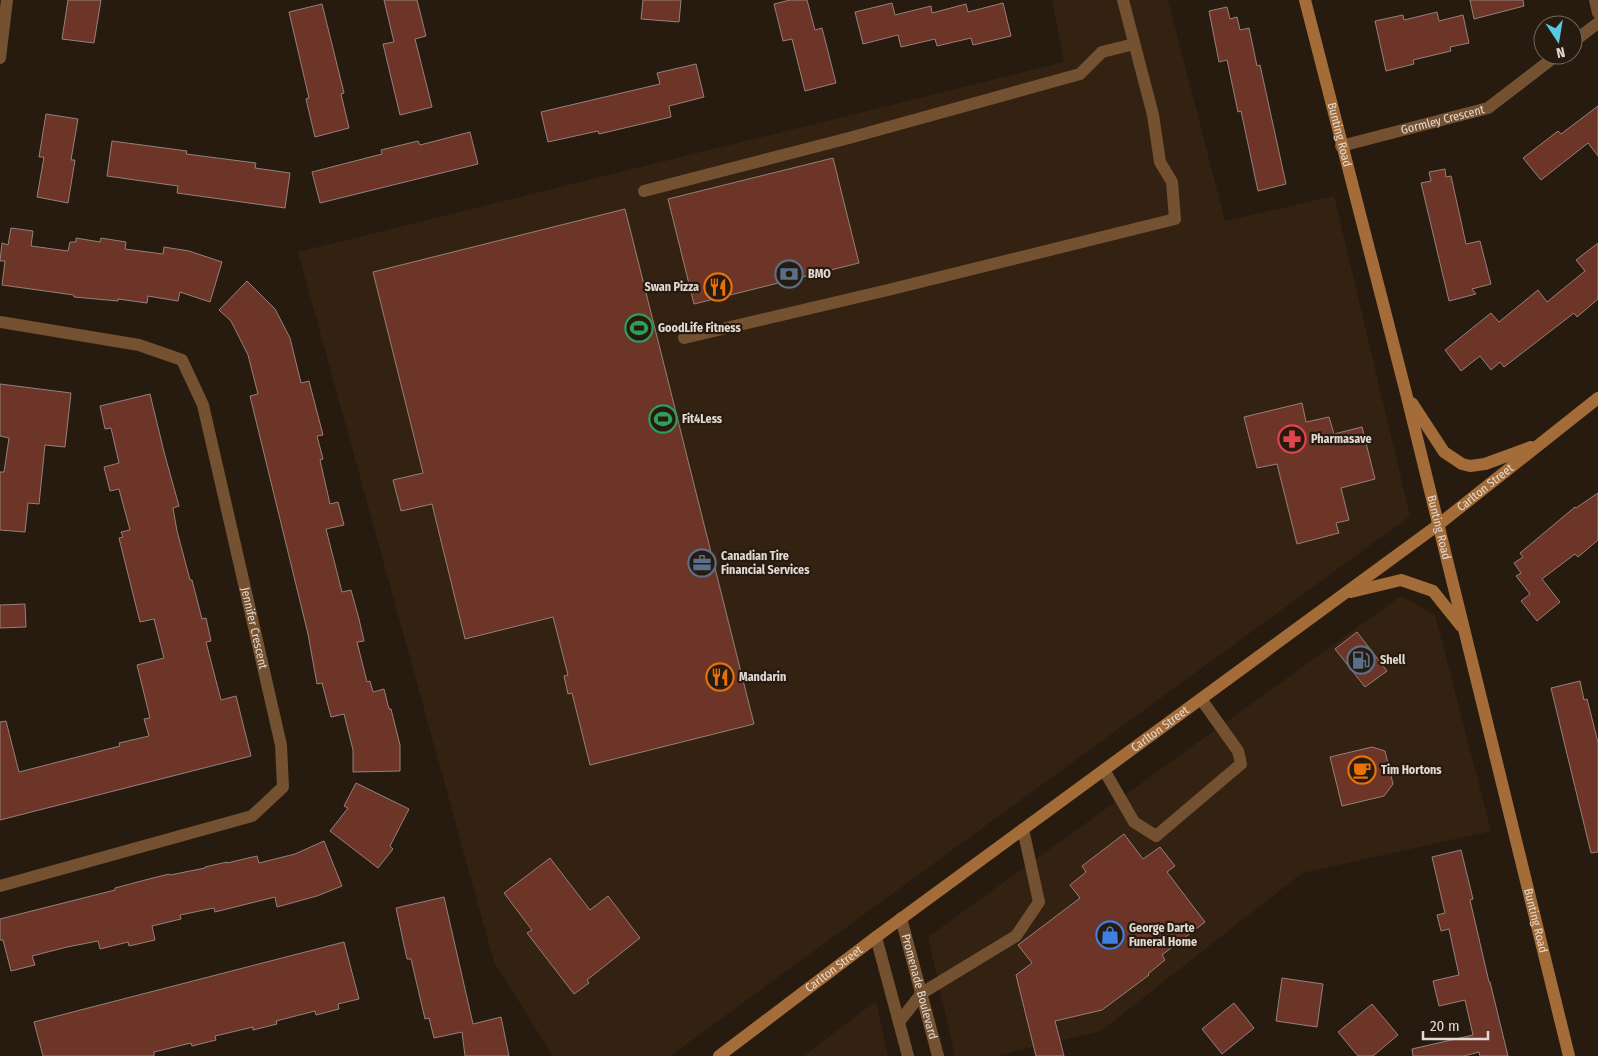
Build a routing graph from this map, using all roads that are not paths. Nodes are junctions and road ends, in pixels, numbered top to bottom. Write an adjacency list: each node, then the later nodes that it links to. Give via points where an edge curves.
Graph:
1 (7, 0): 9 (street)
2 (1123, 0): 8 (street)
3 (1304, 0): 11 (main road, Bunting Road)
4 (1595, 0): 5 (street)
5 (1598, 13)
6 (1598, 23): 7 (street)
7 (1583, 34)
8 (1134, 44): 12 (street, via 1102,52 1080,74); 14 (street, via 1153,115 1160,162 1172,182 1175,219)
9 (0, 58)
10 (1544, 65): 11 (street, Gormley Crescent, via 1488,108)
11 (1342, 146): 15 (main road, Bunting Road)
12 (644, 191)
13 (0, 322): 24 (street, Jennifer Crescent, via 139,345 182,360 203,405 218,468 281,745 283,787 252,816)
14 (684, 338)
15 (1406, 393): 17 (main road, via 1444,452 1462,464 1485,464); 18 (main road, Bunting Road)
16 (1598, 398): 17 (main road, Carlton Street)
17 (1543, 442): 18 (main road, Carlton Street)
18 (1438, 525): 19 (main road, Carlton Street); 20 (main road, Bunting Road)
19 (1346, 593): 20 (main road, via 1401,580 1433,591); 21 (main road, Carlton Street)
20 (1464, 630): 32 (main road, Bunting Road)
21 (1201, 699): 22 (main road, Carlton Street); 22 (street, via 1238,751 1241,764 1156,836 1134,822)
22 (1104, 770): 23 (main road, Carlton Street)
23 (1023, 829): 25 (main road, Carlton Street); 27 (street, via 1039,902 1016,936)
24 (0, 886)
25 (901, 918): 26 (main road, Carlton Street); 27 (street, Promenade Boulevard)
26 (876, 936): 28 (street); 29 (main road, Carlton Street)
27 (922, 995): 28 (street); 31 (street, Promenade Boulevard)
28 (899, 1022): 30 (street)
29 (718, 1056)
30 (908, 1056)
31 (938, 1056)
32 (1570, 1056)

